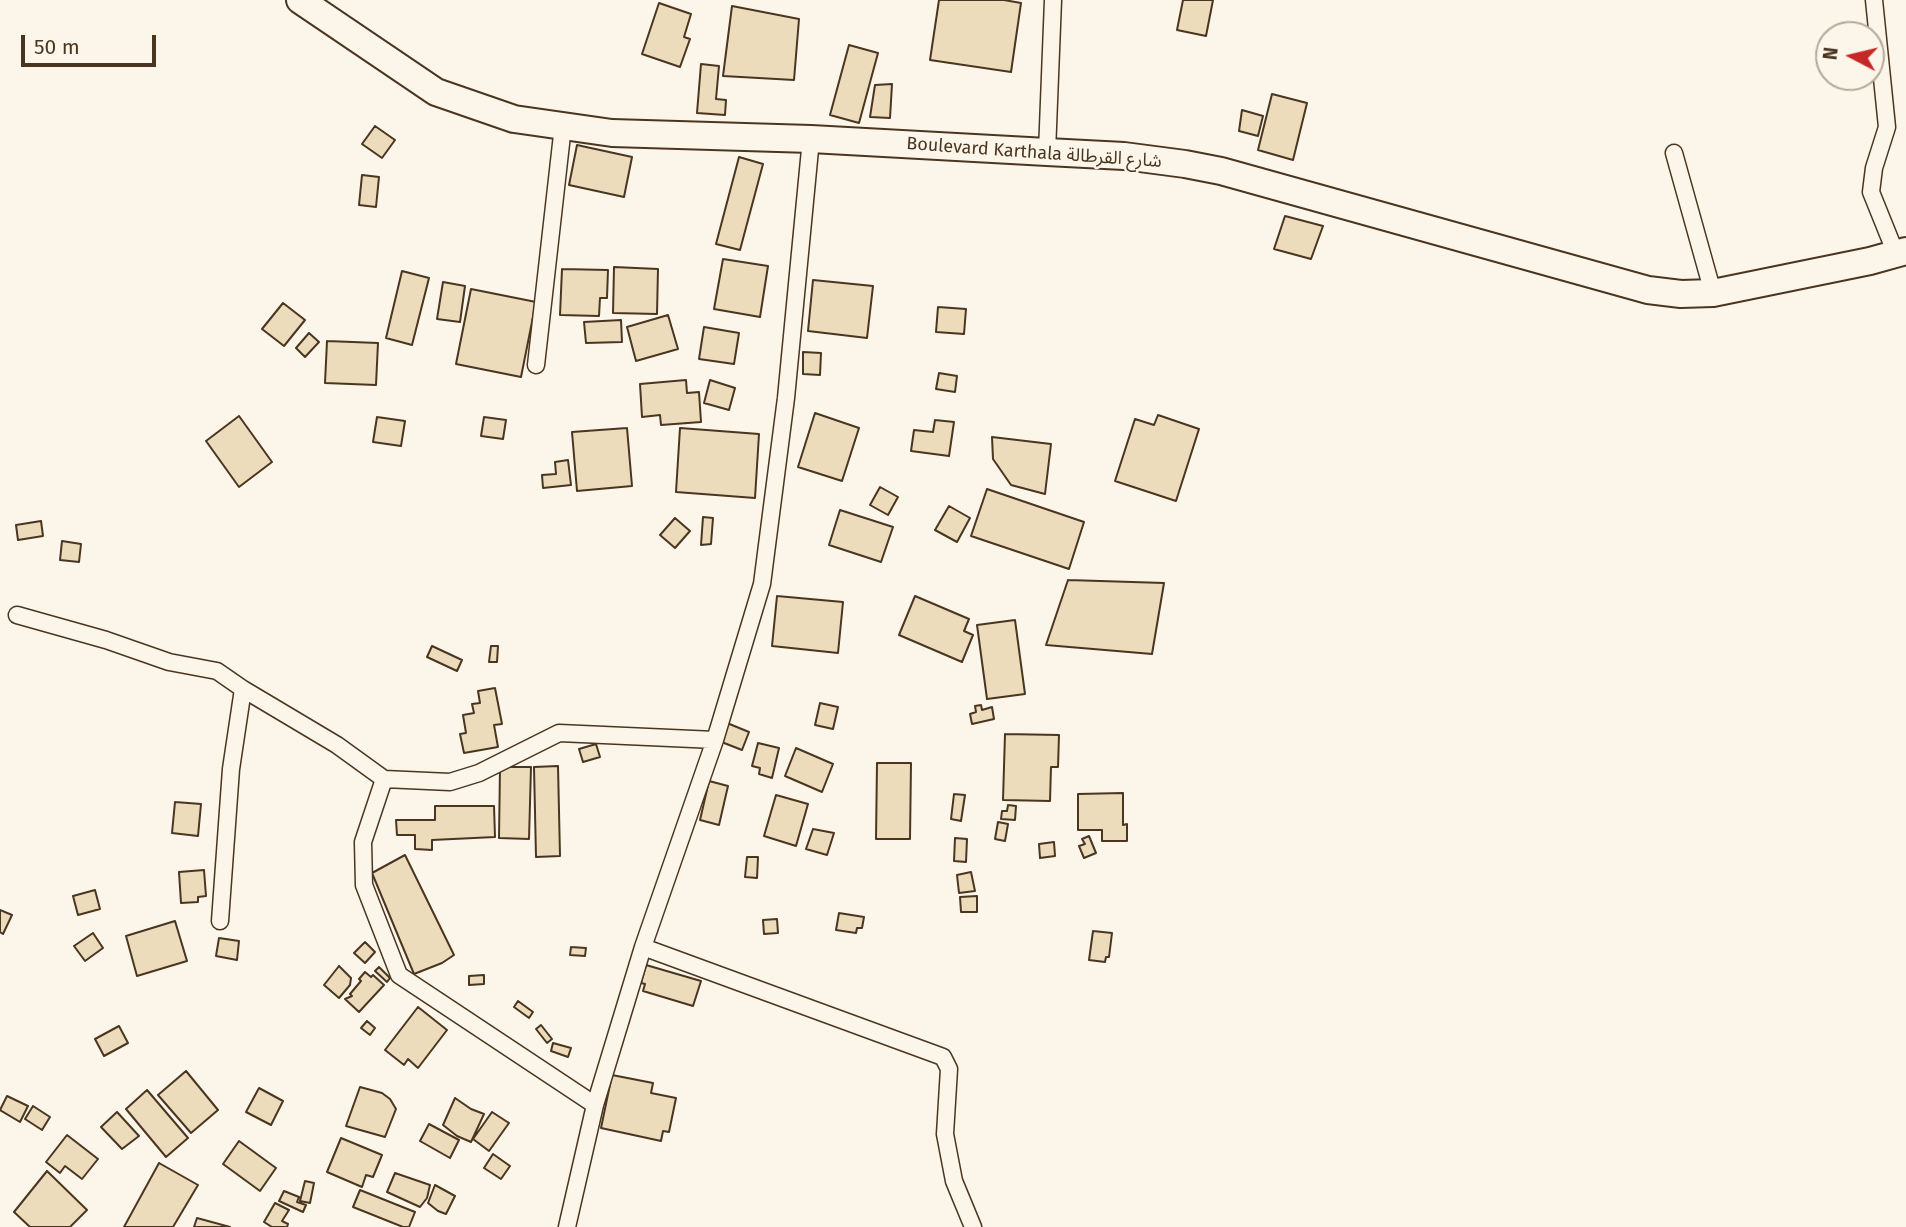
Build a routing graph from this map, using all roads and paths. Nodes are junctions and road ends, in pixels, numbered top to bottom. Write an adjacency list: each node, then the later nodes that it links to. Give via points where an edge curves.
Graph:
1 (300, 0): 4 (main road, Boulevard Karthala شارع القرطالة, via 436,92 514,119)
2 (1053, 0): 6 (street)
3 (1874, 0): 8 (street, via 1887,127 1871,192)
4 (563, 126): 5 (main road, Boulevard Karthala شارع القرطالة, via 612,133); 10 (street)
5 (811, 139): 6 (main road, Boulevard Karthala شارع القرطالة); 13 (street, via 762,584)
6 (1047, 152): 9 (main road, Boulevard Karthala شارع القرطالة, via 1124,156 1221,171 1648,290)
7 (1674, 153): 9 (street)
8 (1901, 252): 9 (main road, Boulevard Karthala شارع القرطالة)
9 (1713, 293)
10 (536, 365)
11 (17, 615): 12 (street, via 169,662 218,671)
12 (243, 689): 14 (street); 15 (street)
13 (715, 740): 14 (street, via 559,733 479,773 450,782); 16 (street)
14 (384, 779): 17 (street, via 363,842 364,885 399,975)
15 (220, 921)
16 (643, 947): 17 (street); 19 (street, via 943,1057 949,1069 945,1133 954,1181)
17 (595, 1105): 18 (street)
18 (567, 1227)
19 (973, 1227)

